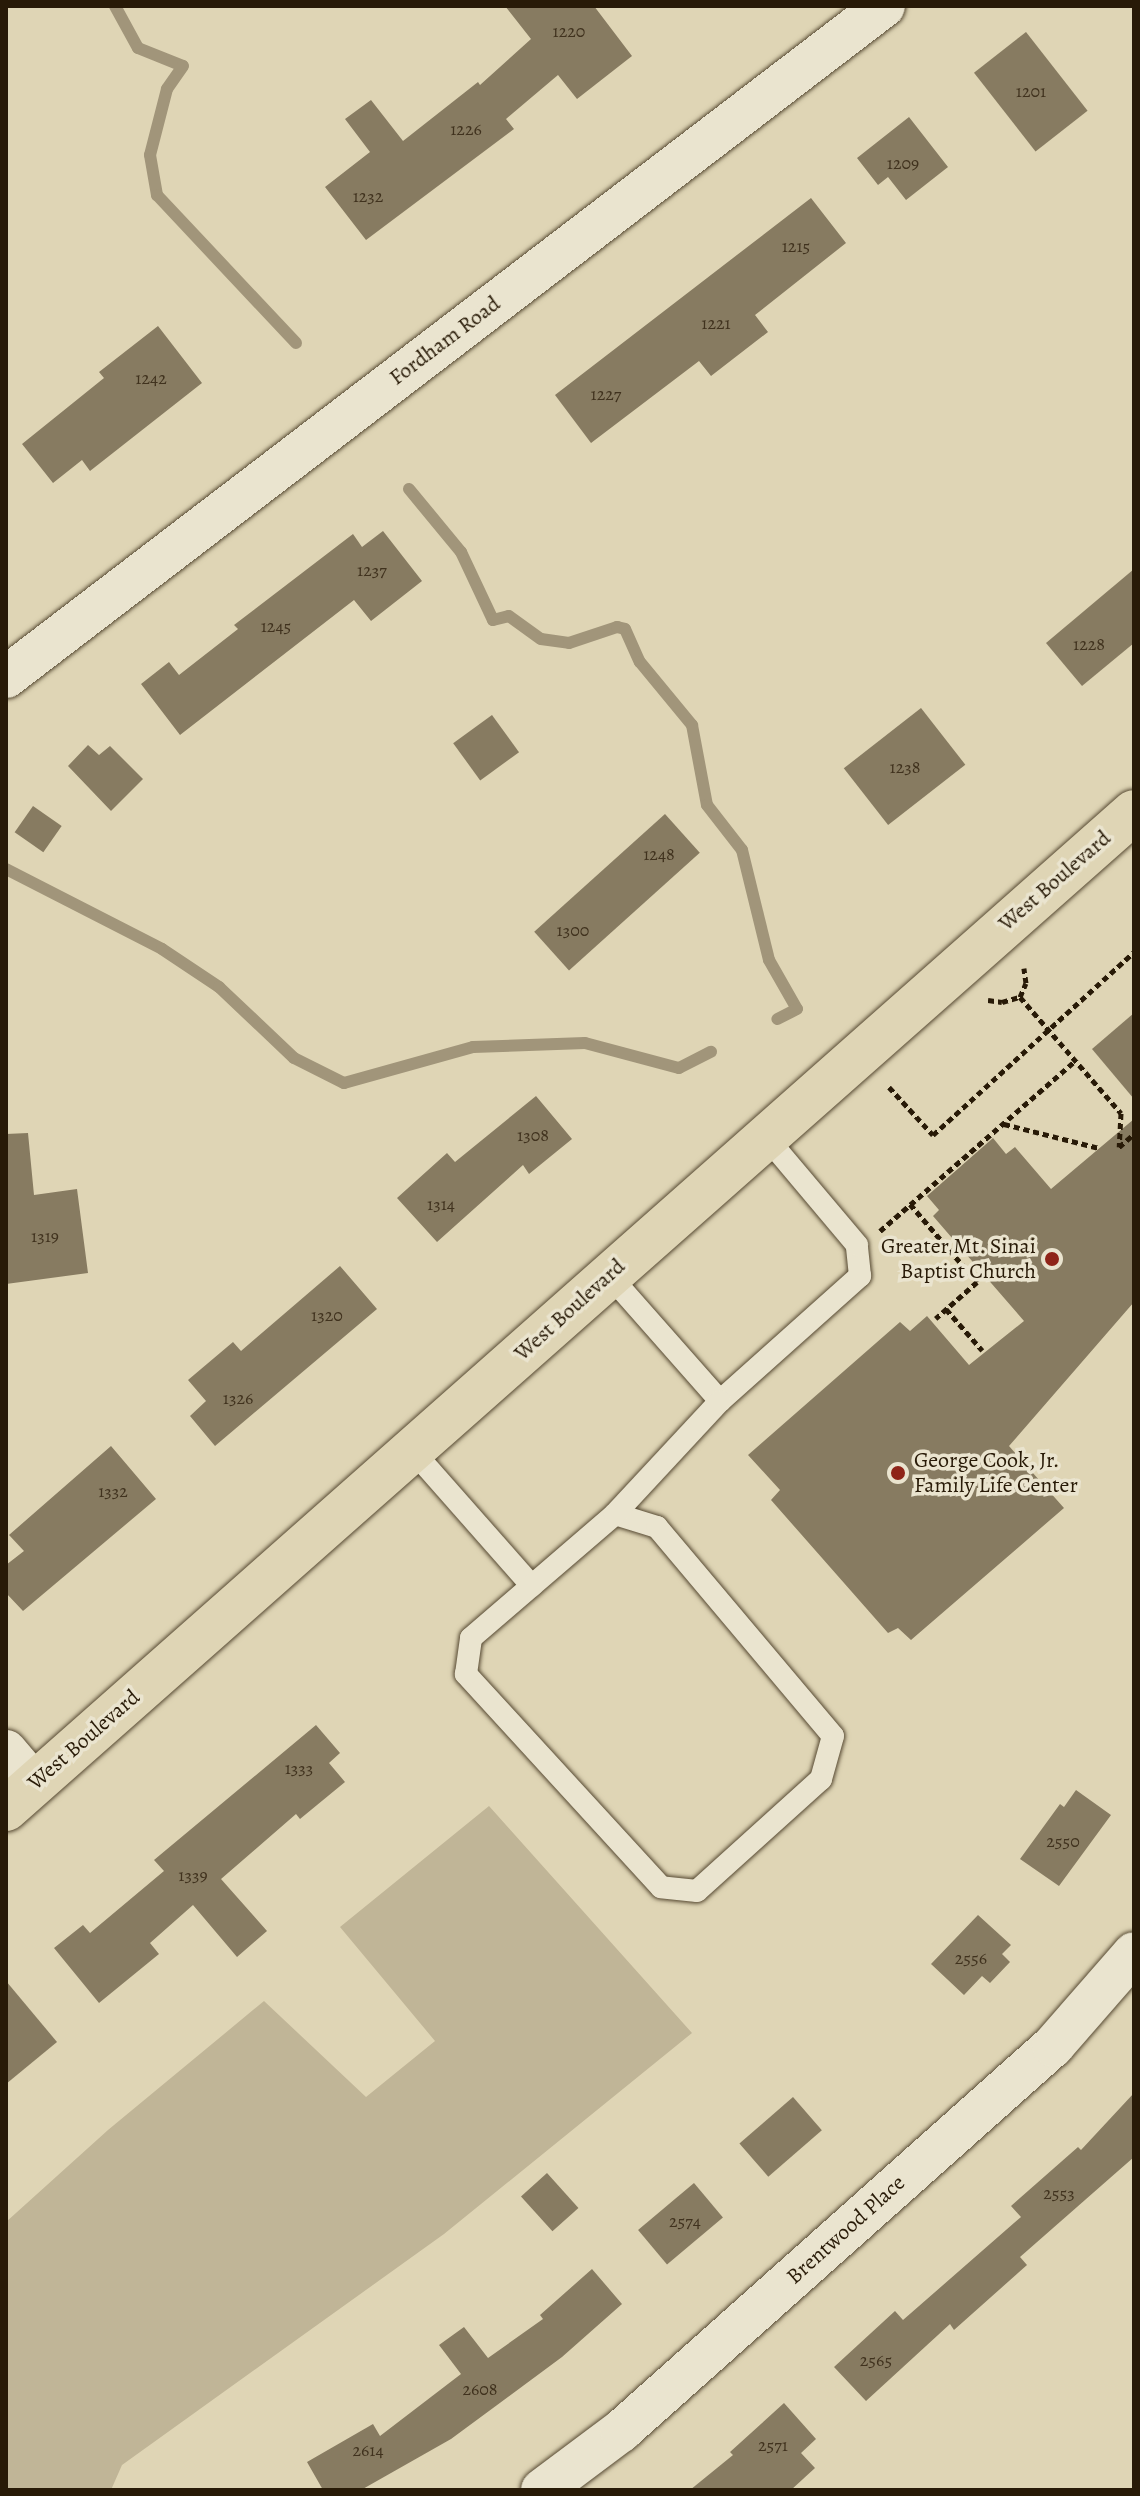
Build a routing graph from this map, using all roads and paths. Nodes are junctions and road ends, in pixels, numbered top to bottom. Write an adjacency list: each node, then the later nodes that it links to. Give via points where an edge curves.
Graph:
1 (884, 6): 2 (street, Fordham Road)
2 (6, 677)
3 (1134, 812): 13 (main road, West Boulevard)
4 (1134, 952): 8 (path)
5 (1024, 968): 6 (path, via 1026,983)
6 (1020, 997): 7 (path); 8 (path)
7 (988, 1000)
8 (1049, 1029): 9 (path); 10 (path, via 933,1135)
9 (1076, 1060): 11 (path); 12 (path, via 1121,1113 1119,1147)
10 (889, 1087)
11 (1003, 1124): 14 (path); 15 (path)
12 (1134, 1134)
13 (766, 1137): 17 (main road, West Boulevard); 21 (lane, via 857,1245 860,1276)
14 (1099, 1148)
15 (910, 1204): 16 (path); 18 (path, via 977,1282)
16 (879, 1232)
17 (609, 1275): 21 (lane); 22 (main road, West Boulevard)
18 (946, 1309): 19 (path); 20 (path)
19 (936, 1318)
20 (982, 1350)
21 (720, 1401): 23 (lane)
22 (412, 1450): 24 (lane); 26 (main road, West Boulevard)
23 (615, 1514): 24 (lane); 24 (lane, via 657,1527 833,1736 821,1779 697,1891 661,1887 466,1674 471,1638)
24 (532, 1586)
25 (6, 1751): 26 (street)
26 (20, 1797)
27 (1134, 1953): 28 (street, Brentwood Place, via 1026,2070 621,2431)
28 (542, 2490)

